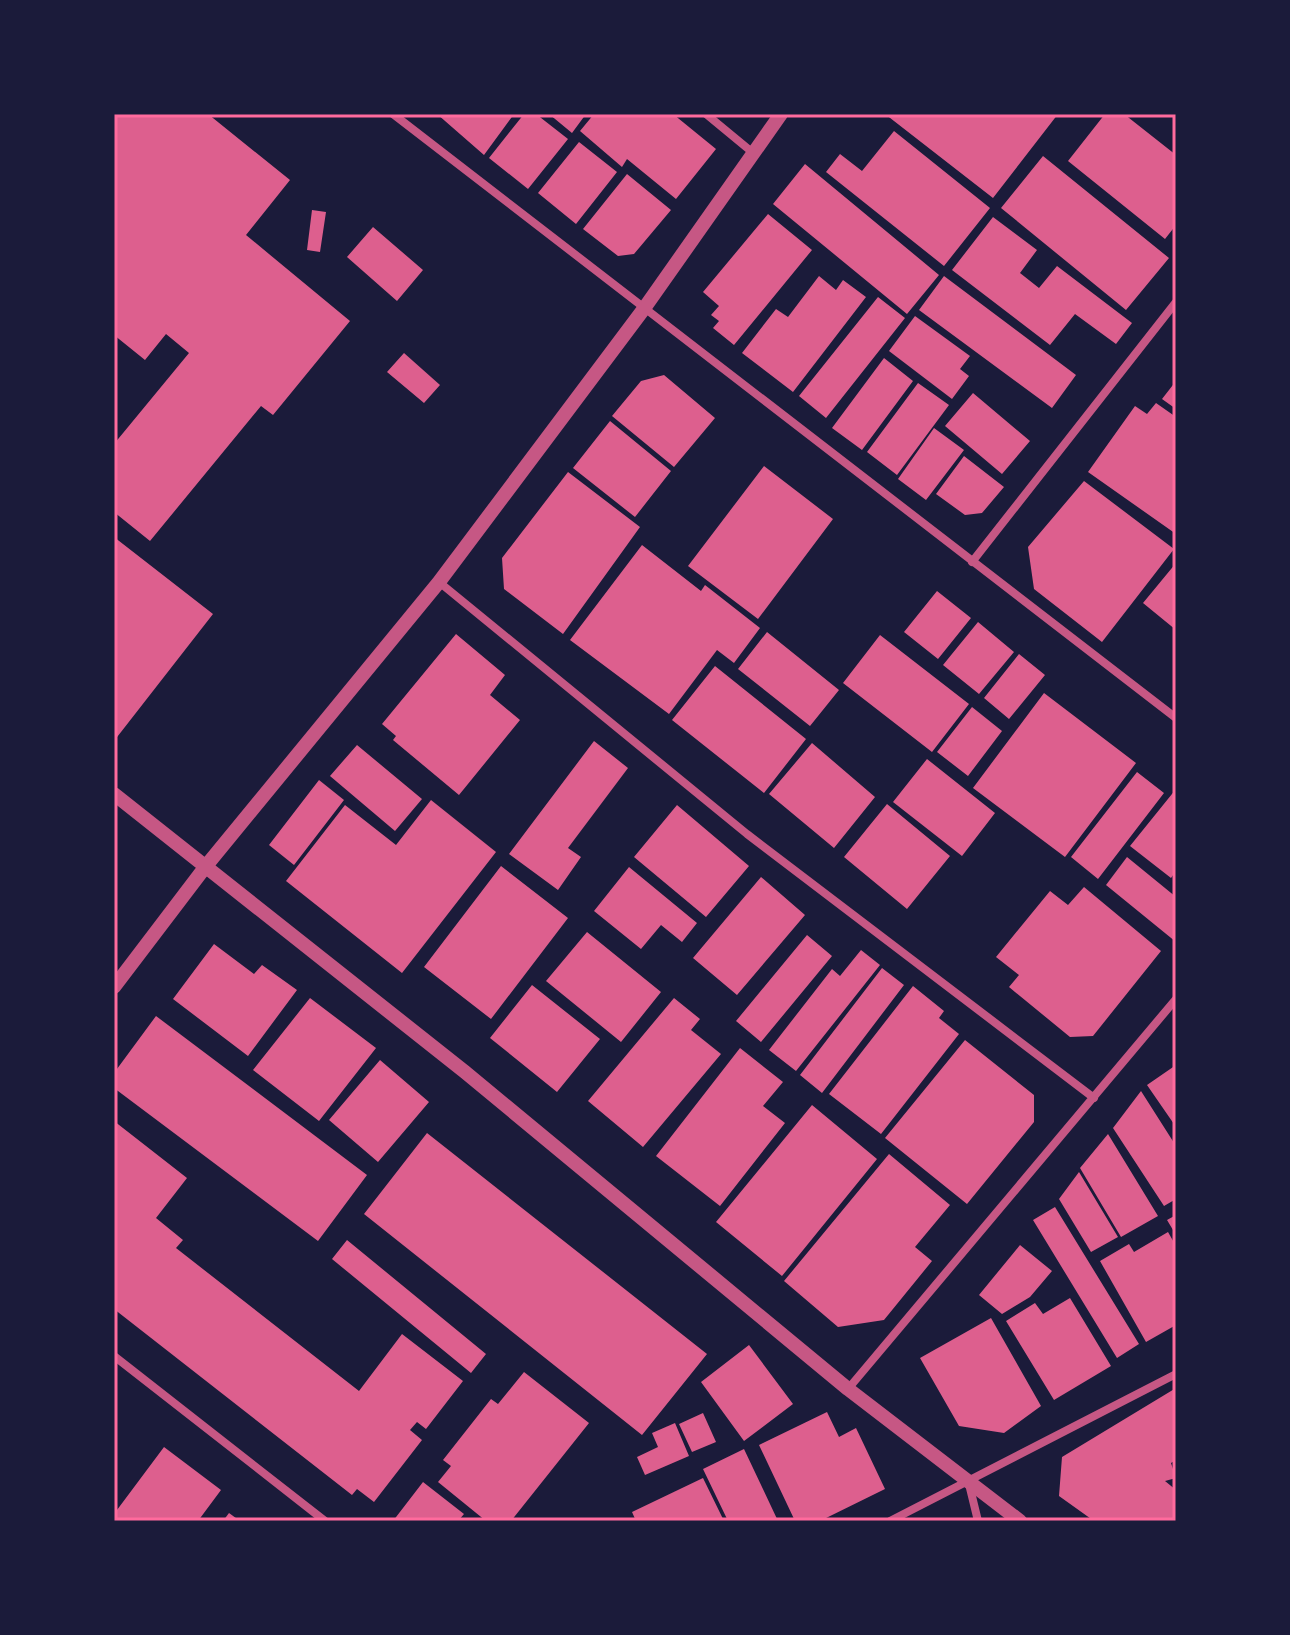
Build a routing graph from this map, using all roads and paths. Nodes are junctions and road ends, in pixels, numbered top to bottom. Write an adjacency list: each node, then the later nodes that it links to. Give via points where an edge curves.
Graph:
1 (393, 114): 6 (street)
2 (706, 114): 4 (street)
3 (781, 114): 4 (street)
4 (752, 152): 6 (street)
5 (1176, 302): 7 (street)
6 (643, 310): 7 (street); 8 (street)
7 (972, 562): 9 (street)
8 (439, 582): 11 (street); 14 (street, via 747,834)
9 (1176, 718)
10 (114, 794): 11 (street)
11 (206, 866): 12 (street); 17 (street)
12 (114, 987)
13 (1176, 999): 14 (street)
14 (1094, 1098): 17 (street)
15 (114, 1356): 19 (street)
16 (1176, 1374): 18 (street)
17 (848, 1389): 18 (street)
18 (969, 1483): 20 (street); 21 (street); 22 (street)
19 (325, 1521)
20 (890, 1521)
21 (978, 1521)
22 (1020, 1521)

